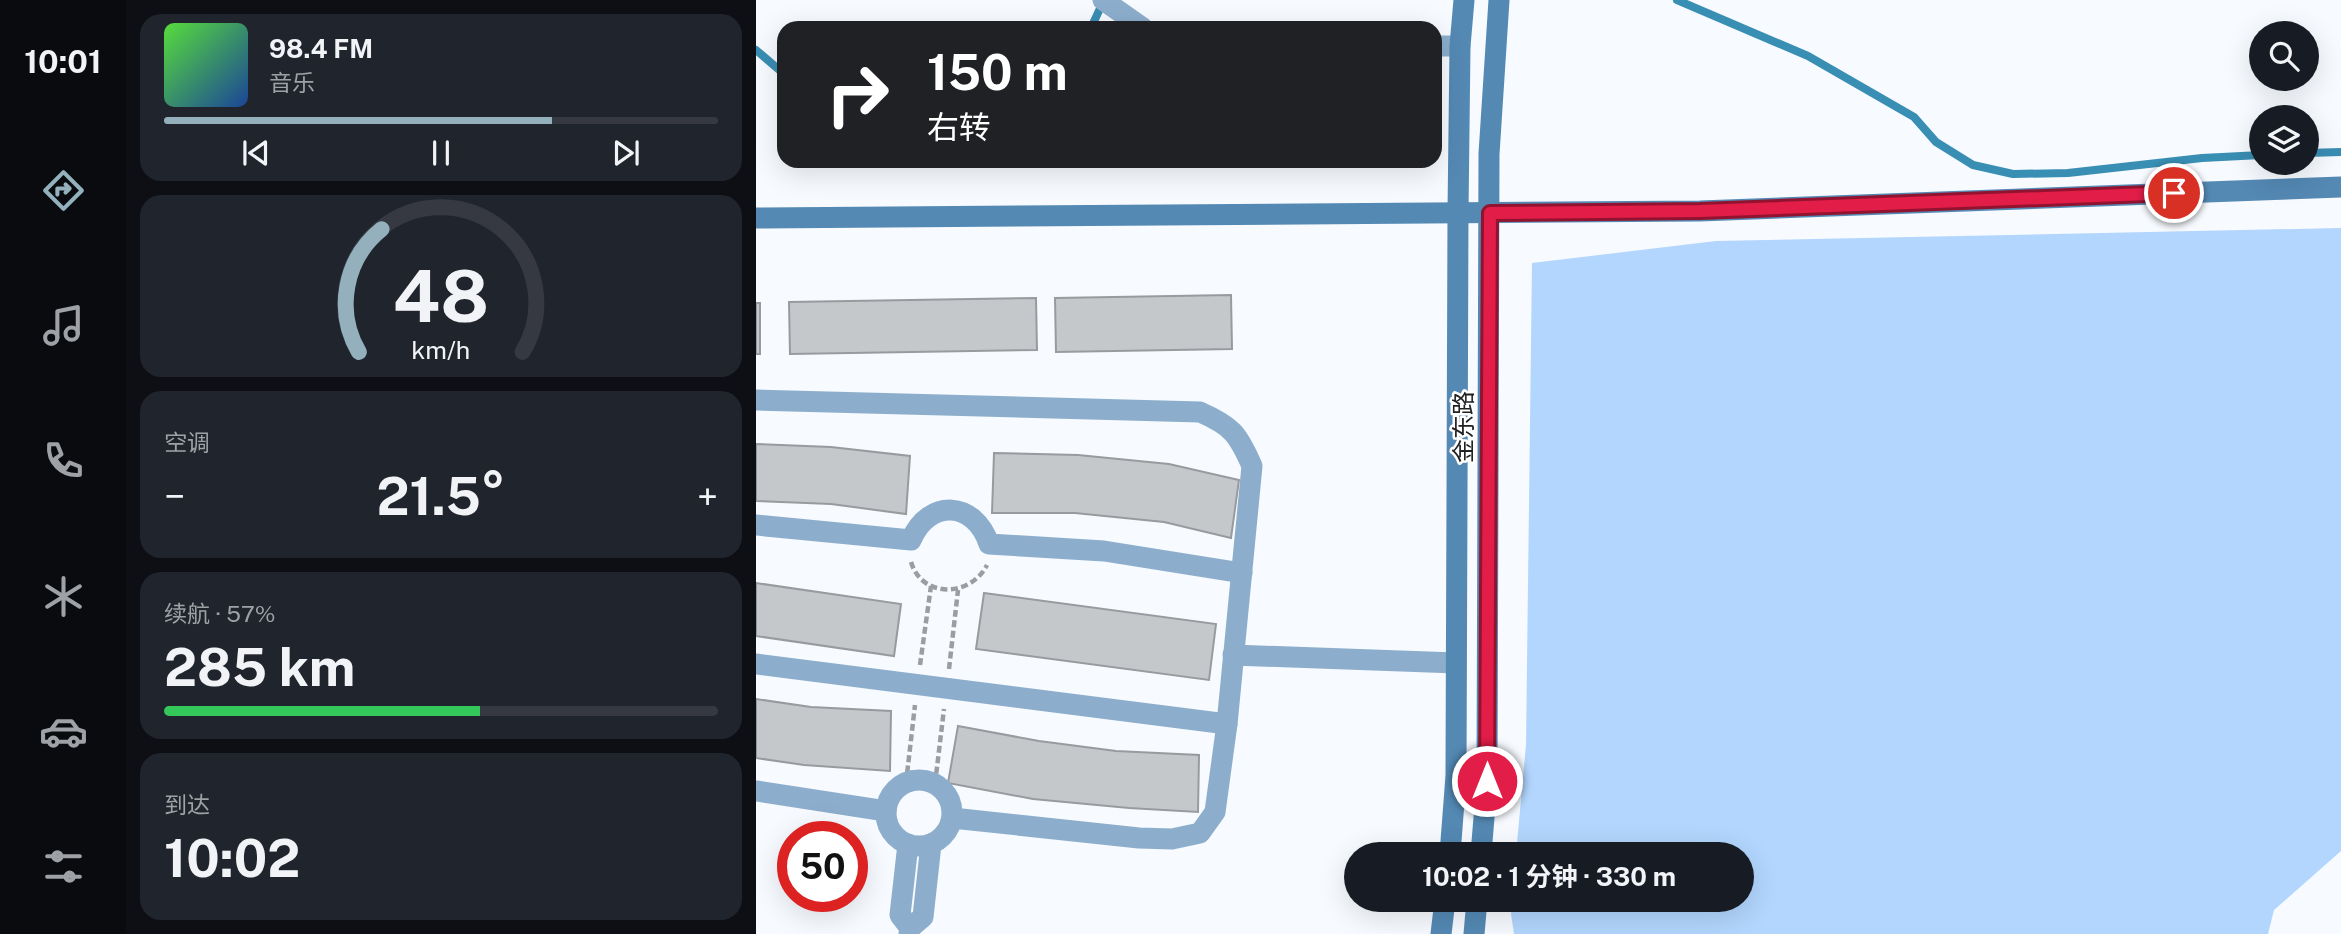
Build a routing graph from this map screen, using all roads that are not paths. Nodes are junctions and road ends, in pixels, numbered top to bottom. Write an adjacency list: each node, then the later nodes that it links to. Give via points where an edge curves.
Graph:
1 (1103, 0): 4 (street)
2 (1464, 0): 6 (main road, 金东路)
3 (1499, 0): 9 (main road, 金东路, via 1489,153)
4 (1133, 21)
5 (1442, 46): 6 (street)
6 (1460, 46): 8 (main road, 金东路)
7 (2341, 187): 9 (main road, via 1700,211)
8 (1458, 212): 9 (main road); 10 (main road); 15 (main road, 金东路)
9 (1490, 213): 22 (main road, 金东路, via 1487,781)
10 (756, 218)
11 (756, 400): 13 (street, via 1200,412 1226,424 1252,466)
12 (756, 525): 13 (street, via 911,540 926,518 952,510 977,520 989,544 1104,551)
13 (1242, 573): 14 (street)
14 (1233, 655): 15 (street); 17 (street)
15 (1456, 663): 21 (main road, 金东路)
16 (756, 664): 17 (street)
17 (1227, 724): 20 (street, via 1215,812 1200,833 1172,839 1139,838)
18 (756, 791): 19 (street)
19 (886, 811): 20 (street, via 892,794 916,780 943,790); 23 (street, via 891,831)
20 (952, 818): 24 (street, via 945,834)
21 (1451, 842)
22 (1482, 842)
23 (908, 844): 24 (street); 27 (street, via 900,915)
24 (931, 844): 27 (street, via 923,918)
25 (1444, 912): 28 (main road)
26 (1476, 912): 29 (main road)
27 (909, 931)
28 (1441, 934)
29 (1474, 934)

